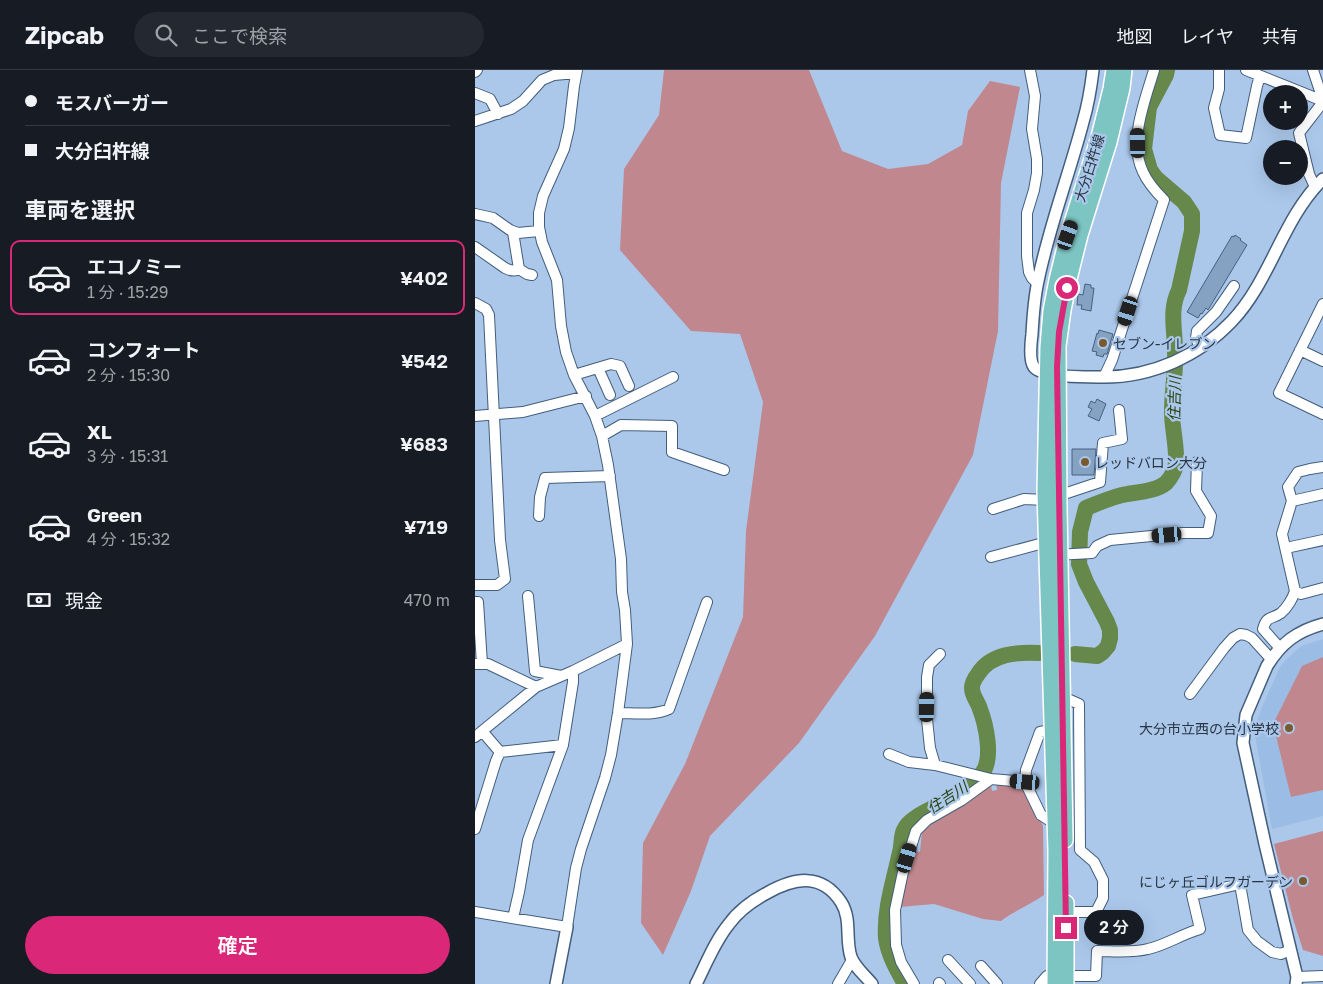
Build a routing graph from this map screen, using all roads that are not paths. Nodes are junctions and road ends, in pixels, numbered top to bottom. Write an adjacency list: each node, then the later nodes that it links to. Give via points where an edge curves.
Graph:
1 (1030, 70): 22 (street, via 1035,96 1032,128 1037,173 1027,213 1027,256 1029,272)
2 (1093, 70): 22 (street, via 1084,119)
3 (1113, 70): 30 (main road, 大分臼杵線, via 1099,137 1057,280 1047,347)
4 (1124, 70): 30 (main road, 大分臼杵線, via 1109,142 1080,235)
5 (1154, 70): 32 (street, via 1137,132 1138,154 1152,188 1164,200)
6 (1219, 70): 10 (street, via 1214,108 1221,135 1246,138 1257,86)
7 (1246, 70): 10 (street)
8 (1313, 70): 12 (street)
9 (576, 71): 13 (street, via 542,80 523,101); 17 (street, via 569,128 564,149 543,196)
10 (1266, 75): 12 (street)
11 (475, 93): 13 (street, via 490,99)
12 (1323, 101): 15 (street, via 1299,133 1309,174)
13 (498, 114): 14 (street)
14 (475, 121)
15 (1319, 183): 26 (street, via 1297,211 1248,300 1232,321)
16 (475, 214): 18 (street, via 493,218)
17 (539, 231): 18 (street); 31 (street, via 557,280 563,340)
18 (513, 232): 20 (street)
19 (475, 247): 20 (street, via 505,268)
20 (519, 269): 21 (street)
21 (532, 275)
22 (1037, 283): 30 (street, via 1032,360 1034,368)
23 (1234, 286): 26 (street, via 1216,312 1197,331)
24 (475, 303): 38 (street, via 486,309 489,315)
25 (1323, 305): 27 (street)
26 (1200, 348): 32 (street, via 1139,374)
27 (1301, 350): 28 (street); 39 (street, via 1279,393)
28 (1323, 361)
29 (598, 368): 31 (street); 34 (street, via 611,364 620,366); 35 (street)
30 (1053, 374): 32 (street); 48 (main road, 大分臼杵線)
31 (574, 375): 36 (street)
32 (1105, 377)
33 (673, 378): 41 (street)
34 (629, 386)
35 (610, 395)
36 (585, 396): 38 (street, via 539,408); 41 (street)
37 (1119, 410): 48 (street, via 1122,439 1103,442 1100,482)
38 (494, 414): 40 (street); 56 (street, via 505,579 497,585)
39 (1323, 414)
40 (475, 416)
41 (595, 416): 42 (street)
42 (601, 436): 45 (street, via 621,425 672,426 672,452); 46 (street)
43 (1197, 462): 54 (street, via 1196,490 1211,516 1208,533 1110,540 1097,546 1092,554)
44 (1323, 467): 49 (street, via 1298,472 1288,487)
45 (724, 470)
46 (610, 476): 51 (street, via 545,478); 63 (street, via 621,558)
47 (1323, 494): 49 (street)
48 (1052, 498): 50 (street, via 1024,499); 54 (main road, 大分臼杵線)
49 (1292, 501): 53 (street, via 1282,534)
50 (993, 509)
51 (539, 516)
52 (1323, 540): 53 (street)
53 (1286, 548): 58 (street)
54 (1057, 552): 55 (street); 72 (main road, 大分臼杵線)
55 (991, 557)
56 (475, 585)
57 (1323, 588): 58 (street, via 1301,594)
58 (1295, 591): 64 (street, via 1281,613 1265,622 1263,629)
59 (528, 596): 69 (street, via 535,671)
60 (475, 602): 66 (street, via 478,602)
61 (707, 602): 73 (street, via 669,709 640,714)
62 (1323, 624): 64 (street, via 1301,632)
63 (627, 644): 68 (street); 73 (street)
64 (1279, 648): 67 (street)
65 (940, 654): 79 (street, via 929,665 927,677 927,720)
66 (479, 660): 70 (street)
67 (1271, 660): 71 (street, via 1252,638 1240,634 1224,648); 88 (street, via 1246,715 1243,743)
68 (573, 671): 69 (street); 76 (street)
69 (561, 676): 70 (street)
70 (536, 687): 75 (street)
71 (1189, 694)
72 (1057, 700): 74 (main road, 大分臼杵線); 85 (street, via 1079,704 1080,850 1094,862 1103,880 1103,898 1096,912)
73 (619, 713): 87 (street, via 605,778 584,837)
74 (1058, 729): 81 (street, via 1040,732); 82 (main road, 大分臼杵線); 85 (main road, 大分臼杵線)
75 (479, 734): 77 (street)
76 (563, 745): 77 (street); 86 (street, via 528,840)
77 (500, 752): 83 (street)
78 (889, 754): 79 (street, via 909,762)
79 (935, 765): 80 (street)
80 (989, 778): 81 (street); 99 (street, via 916,831 895,910 896,945)
81 (1025, 782): 82 (street, via 1041,815)
82 (1055, 824): 85 (main road, 大分臼杵線)
83 (475, 829)
84 (475, 912): 86 (street)
85 (1061, 912): 93 (main road, 大分臼杵線)
86 (513, 918): 87 (street)
87 (567, 927): 95 (street)
88 (1290, 950): 93 (street, via 1281,954 1272,952 1248,930 1240,884 1192,895 1200,929 1150,949 1097,951 1096,976); 94 (street)
89 (852, 960): 96 (street, via 848,920 841,902 823,885 797,881 783,884 757,898 735,916); 97 (street); 98 (street)
90 (948, 960): 100 (street)
91 (981, 966): 101 (street)
92 (1323, 976): 94 (street)
93 (1061, 980): 102 (street, via 1047,976)
94 (1296, 981)
95 (556, 984)
96 (696, 984)
97 (838, 984)
98 (872, 984)
99 (913, 984)
100 (970, 984)
101 (997, 984)
102 (1040, 984)

